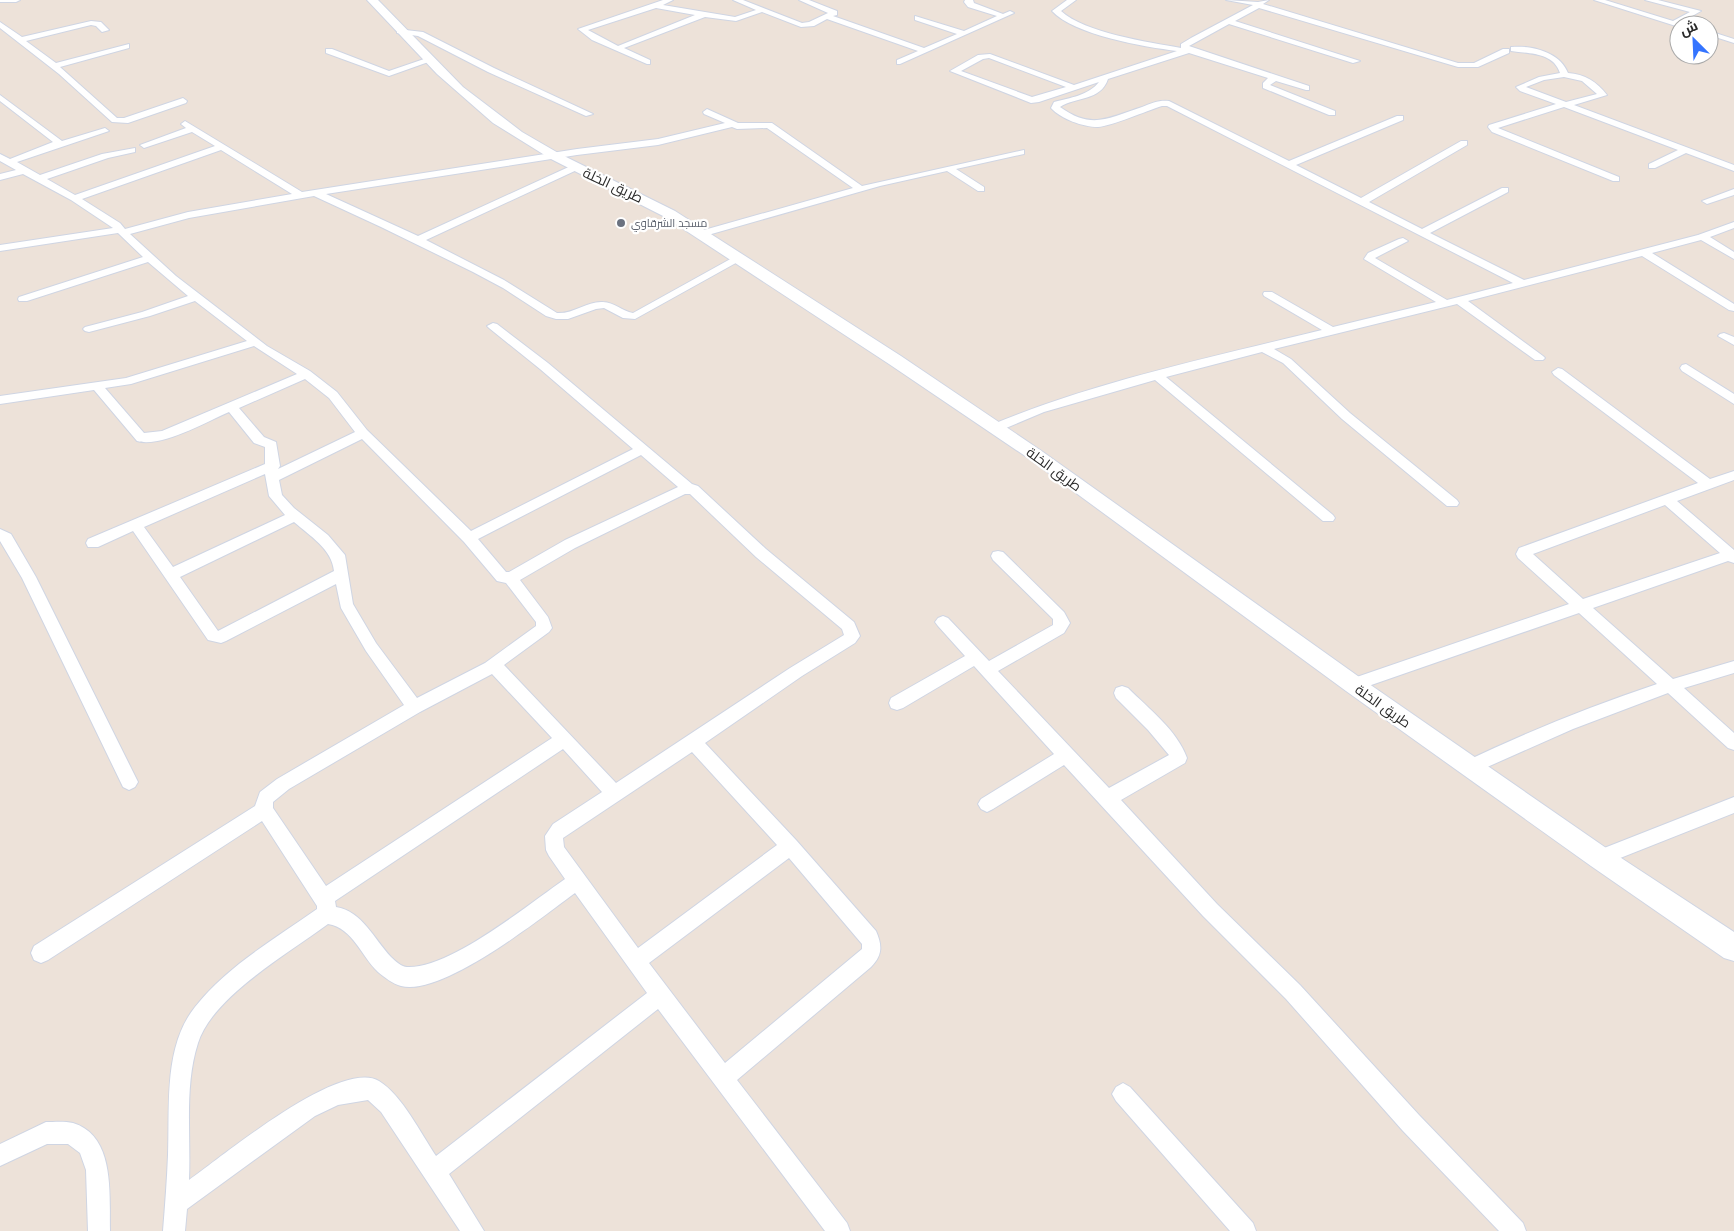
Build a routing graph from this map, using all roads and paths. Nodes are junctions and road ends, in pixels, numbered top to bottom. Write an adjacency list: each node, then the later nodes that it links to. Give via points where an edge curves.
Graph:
1 (0, 0): 2 (street)
2 (16, 0)
3 (372, 0): 23 (street, طريق الخلة)
4 (669, 0): 13 (street)
5 (737, 0): 14 (street)
6 (803, 0): 17 (street, via 834,12)
7 (969, 0): 24 (street, via 971,5 1006,14)
8 (1072, 0): 30 (street, via 1056,11 1070,21 1125,38)
9 (1230, 0): 12 (street)
10 (1598, 0): 20 (street)
11 (1650, 0): 16 (street, via 1697,11)
12 (1261, 3): 19 (street); 38 (street, via 1458,65 1475,65 1510,50 1536,52 1560,63)
13 (656, 6): 15 (street); 29 (street, via 582,29)
14 (762, 10): 15 (street, via 736,19); 17 (street, via 802,26)
15 (704, 15): 29 (street)
16 (1691, 15)
17 (827, 17): 32 (street)
18 (918, 18): 24 (street)
19 (1227, 21): 30 (street, via 1185,45); 34 (street)
20 (1669, 22)
21 (0, 24): 26 (street)
22 (105, 30): 26 (street, via 91,23)
23 (400, 31): 33 (street, طريق الخلة); 48 (street, via 420,34)
24 (963, 33): 32 (street)
25 (1719, 37): 27 (street)
26 (20, 40): 37 (street)
27 (1734, 41)
28 (126, 46): 37 (street)
29 (618, 48): 35 (street)
30 (1187, 50): 39 (street); 40 (street)
31 (329, 51): 33 (street, via 389,74)
32 (924, 51): 36 (street)
33 (430, 60): 59 (street, طريق الخلة, via 517,134)
34 (1356, 61)
35 (647, 62)
36 (900, 62)
37 (54, 66): 44 (street, via 115,120)
38 (1564, 74): 45 (street, via 1589,82 1603,95); 45 (street, via 1554,74 1520,87)
39 (1104, 77): 41 (street); 61 (street, via 1104,83 1098,88 1057,104 1055,108 1073,118 1099,124 1166,103)
40 (1276, 78): 42 (street); 47 (street, via 1266,86)
41 (1073, 87): 41 (street, via 990,56 954,70 1031,100)
42 (1306, 88)
43 (0, 97): 54 (street, via 58,142)
44 (183, 102)
45 (1565, 105): 57 (street); 69 (street, via 1492,127)
46 (707, 112): 50 (street)
47 (1332, 113)
48 (589, 114)
49 (1400, 118): 61 (street)
50 (733, 124): 59 (street, via 658,142); 70 (street, via 769,125)
51 (105, 130): 54 (street)
52 (1464, 143): 77 (street)
53 (144, 145): 55 (street, via 189,127)
54 (54, 146): 60 (street)
55 (221, 147): 75 (street); 76 (street)
56 (132, 150): 68 (street)
57 (1685, 150): 62 (street); 65 (street)
58 (1021, 152): 64 (street)
59 (554, 156): 63 (street, طريق الخلة); 74 (street)
60 (5, 160): 66 (street)
61 (1290, 164): 77 (street)
62 (1652, 166)
63 (576, 167): 82 (street, طريق الخلة, via 640,196); 84 (street)
64 (948, 168): 70 (street); 71 (street)
65 (1734, 168)
66 (24, 170): 67 (street); 68 (street)
67 (0, 177)
68 (38, 179): 76 (street)
69 (1616, 179)
70 (860, 188): 82 (street)
71 (981, 189)
72 (1505, 190): 81 (street)
73 (1734, 192): 78 (street)
74 (314, 193): 75 (street); 84 (street)
75 (300, 195): 80 (street, via 207,210)
76 (74, 198): 80 (street)
77 (1363, 201): 81 (street)
78 (1707, 201)
79 (1734, 225): 83 (street)
80 (121, 231): 86 (street); 89 (street)
81 (1423, 232): 91 (street)
82 (701, 234): 90 (street, طريق الخلة)
83 (1702, 237): 87 (street); 88 (street)
84 (418, 240): 90 (street, via 515,290 552,315 562,317 604,305 635,316)
85 (1403, 242): 96 (street, via 1369,259)
86 (0, 248)
87 (1643, 252): 91 (street); 97 (street)
88 (1734, 256)
89 (150, 258): 93 (street); 94 (street)
90 (738, 259): 112 (street, طريق الخلة)
91 (1523, 284): 95 (street)
92 (1268, 294): 100 (street)
93 (196, 296): 99 (street); 101 (street)
94 (23, 299)
95 (1458, 299): 96 (street); 103 (street)
96 (1443, 302): 100 (street)
97 (1733, 308)
98 (493, 326): 114 (street)
99 (89, 329)
100 (1331, 331): 102 (street)
101 (256, 342): 106 (street); 108 (street)
102 (1264, 348): 107 (street); 120 (street, via 1287,361 1346,416)
103 (1539, 358)
104 (1686, 368): 110 (street)
105 (1558, 372): 117 (street)
106 (306, 374): 111 (street); 113 (street, via 332,395)
107 (1157, 376): 112 (street, via 1040,410); 122 (street)
108 (98, 387): 109 (street); 111 (street, via 141,438 164,435)
109 (0, 400)
110 (1734, 400)
111 (231, 407): 115 (street, via 259,440 271,445)
112 (995, 428): 137 (street, طريق الخلة)
113 (363, 433): 115 (street); 125 (street)
114 (643, 449): 118 (street); 125 (street)
115 (272, 472): 121 (street, via 276,496); 123 (street)
116 (1734, 475): 117 (street)
117 (1708, 484): 119 (street)
118 (688, 488): 131 (street, via 570,544); 143 (street, via 697,490 761,553 848,626 852,636)
119 (1666, 499): 128 (street); 132 (street, via 1524,552)
120 (1452, 503)
121 (295, 516): 129 (street, via 332,549 340,559); 130 (street)
122 (1328, 518)
123 (136, 525): 126 (street); 130 (street)
124 (0, 534): 147 (street, via 6,538 29,577)
125 (469, 538): 131 (street, via 502,577)
126 (93, 543)
127 (998, 556): 134 (street, via 1059,616 1062,623 1059,629)
128 (1732, 556): 132 (street)
129 (342, 574): 130 (street, via 220,637 214,636); 141 (street, via 346,604 371,647)
130 (170, 575)
131 (510, 578): 135 (street, via 543,621 544,628)
132 (1581, 606): 137 (street); 138 (street)
133 (943, 622): 134 (street)
134 (981, 664): 140 (street); 145 (street)
135 (491, 667): 141 (street); 142 (street, via 500,670)
136 (1734, 667): 138 (street)
137 (1354, 685): 146 (street, طريق الخلة)
138 (1670, 687): 144 (street); 146 (street, via 1572,722)
139 (1122, 693): 149 (street, via 1178,752 1179,758)
140 (897, 704)
141 (414, 707): 152 (street, via 283,784 268,795)
142 (564, 739): 148 (street); 156 (street)
143 (692, 742): 148 (street); 153 (street)
144 (1734, 743)
145 (1066, 755): 149 (street); 150 (street)
146 (1470, 767): 154 (street, طريق الخلة)
147 (130, 782)
148 (615, 794): 155 (street, via 554,836 554,850)
149 (1108, 798): 171 (street)
150 (987, 804)
151 (1734, 805): 154 (street)
152 (264, 810): 156 (street); 158 (street)
153 (790, 846): 159 (street); 161 (street, via 869,938 872,950 861,964)
154 (1600, 858): 157 (street, طريق الخلة)
155 (576, 882): 156 (street, via 467,958 426,975 402,977 385,965 358,931); 159 (street)
156 (324, 906): 165 (street, via 219,995 200,1016 190,1034 185,1052)
157 (1734, 948)
158 (41, 953)
159 (635, 962): 160 (street)
160 (660, 995): 161 (street); 164 (street)
161 (723, 1078): 169 (street)
162 (1123, 1094): 170 (street)
163 (0, 1155): 166 (street, via 46,1133 71,1134 89,1146 98,1170)
164 (434, 1172): 165 (street, via 389,1104 372,1089 355,1089 310,1106); 168 (street)
165 (176, 1203): 167 (street)
166 (99, 1231)
167 (174, 1231)
168 (473, 1231)
169 (839, 1231)
170 (1245, 1231)
171 (1515, 1231)

